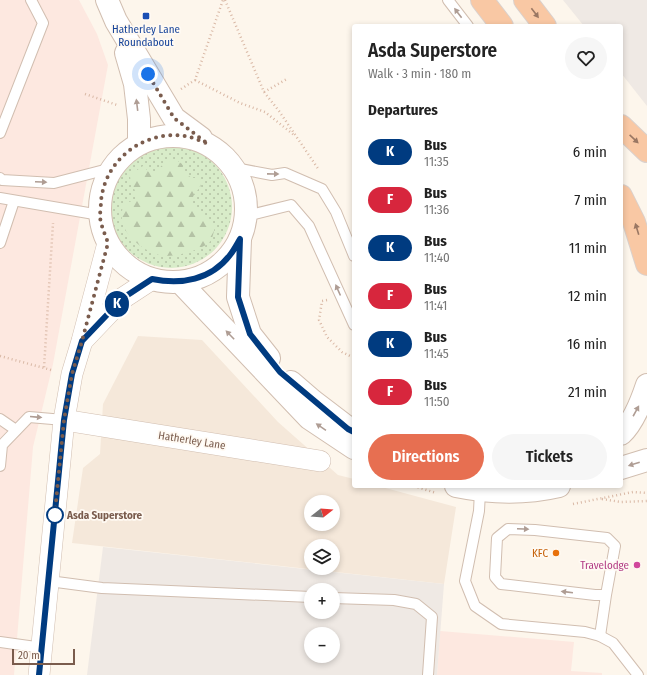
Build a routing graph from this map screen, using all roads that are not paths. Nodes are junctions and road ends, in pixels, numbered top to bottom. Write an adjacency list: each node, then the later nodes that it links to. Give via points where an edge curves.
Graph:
1 (31, 0): 11 (lane, via 44,23)
2 (107, 0): 6 (street)
3 (448, 0): 7 (lane, one-way to 3)
4 (482, 0): 8 (highway)
5 (525, 0): 9 (highway, one-way to 9)
6 (116, 21): 12 (street, one-way to 6, via 139,119 135,84); 13 (street, via 174,118)
7 (466, 24)
8 (500, 24)
9 (543, 24)
10 (623, 128): 14 (highway, one-way to 14)
11 (0, 133)
12 (138, 143): 13 (street, via 161,136 185,136); 15 (street)
13 (208, 144): 16 (street, via 223,154)
14 (647, 151)
15 (112, 168): 17 (lane, one-way to 15, via 54,183); 21 (street, via 102,191)
16 (235, 168): 22 (street, via 245,191); 26 (lane, one-way to 26, via 272,175 285,173 322,189 336,212)
17 (1, 179)
18 (0, 198): 20 (lane)
19 (623, 200): 27 (highway, one-way to 19, via 634,222)
20 (14, 201): 21 (lane); 24 (lane)
21 (100, 216): 25 (street)
22 (246, 216): 23 (street); 30 (lane, one-way to 22, via 309,226 291,205)
23 (240, 239): 29 (street, via 230,255 216,268 199,278); 36 (street, via 238,297 250,334 280,372)
24 (0, 243)
25 (108, 243): 28 (street, via 124,263); 31 (street)
26 (352, 251)
27 (647, 264)
28 (152, 279): 29 (street); 31 (street, via 123,298)
29 (180, 282): 38 (street, one-way to 29, via 309,418)
30 (352, 321)
31 (82, 341): 34 (street, via 72,374)
32 (647, 385): 37 (street, one-way to 32, via 642,400)
33 (0, 419): 35 (lane)
34 (64, 420): 35 (lane, one-way to 34, via 28,417); 40 (street, Hatherley Lane); 46 (street)
35 (16, 430): 41 (lane, via 2,445)
36 (352, 431)
37 (623, 432)
38 (352, 447)
39 (647, 460): 42 (street, one-way to 42)
40 (320, 461)
41 (0, 466)
42 (623, 467)
43 (466, 488): 45 (street)
44 (550, 488): 45 (street)
45 (480, 491): 50 (lane, via 479,511 465,581 475,606 501,624 585,632)
46 (49, 581): 48 (lane, via 102,588); 52 (street)
47 (606, 595): 47 (lane, one-way to 47, via 595,596 501,584 495,577 497,538 508,529 607,538 615,546); 50 (lane)
48 (304, 597)
49 (340, 598): 54 (lane, via 394,600 416,604 432,617)
50 (600, 636): 55 (lane, via 613,643)
51 (0, 642): 52 (lane)
52 (43, 648): 53 (street)
53 (39, 675)
54 (428, 675)
55 (638, 675)

